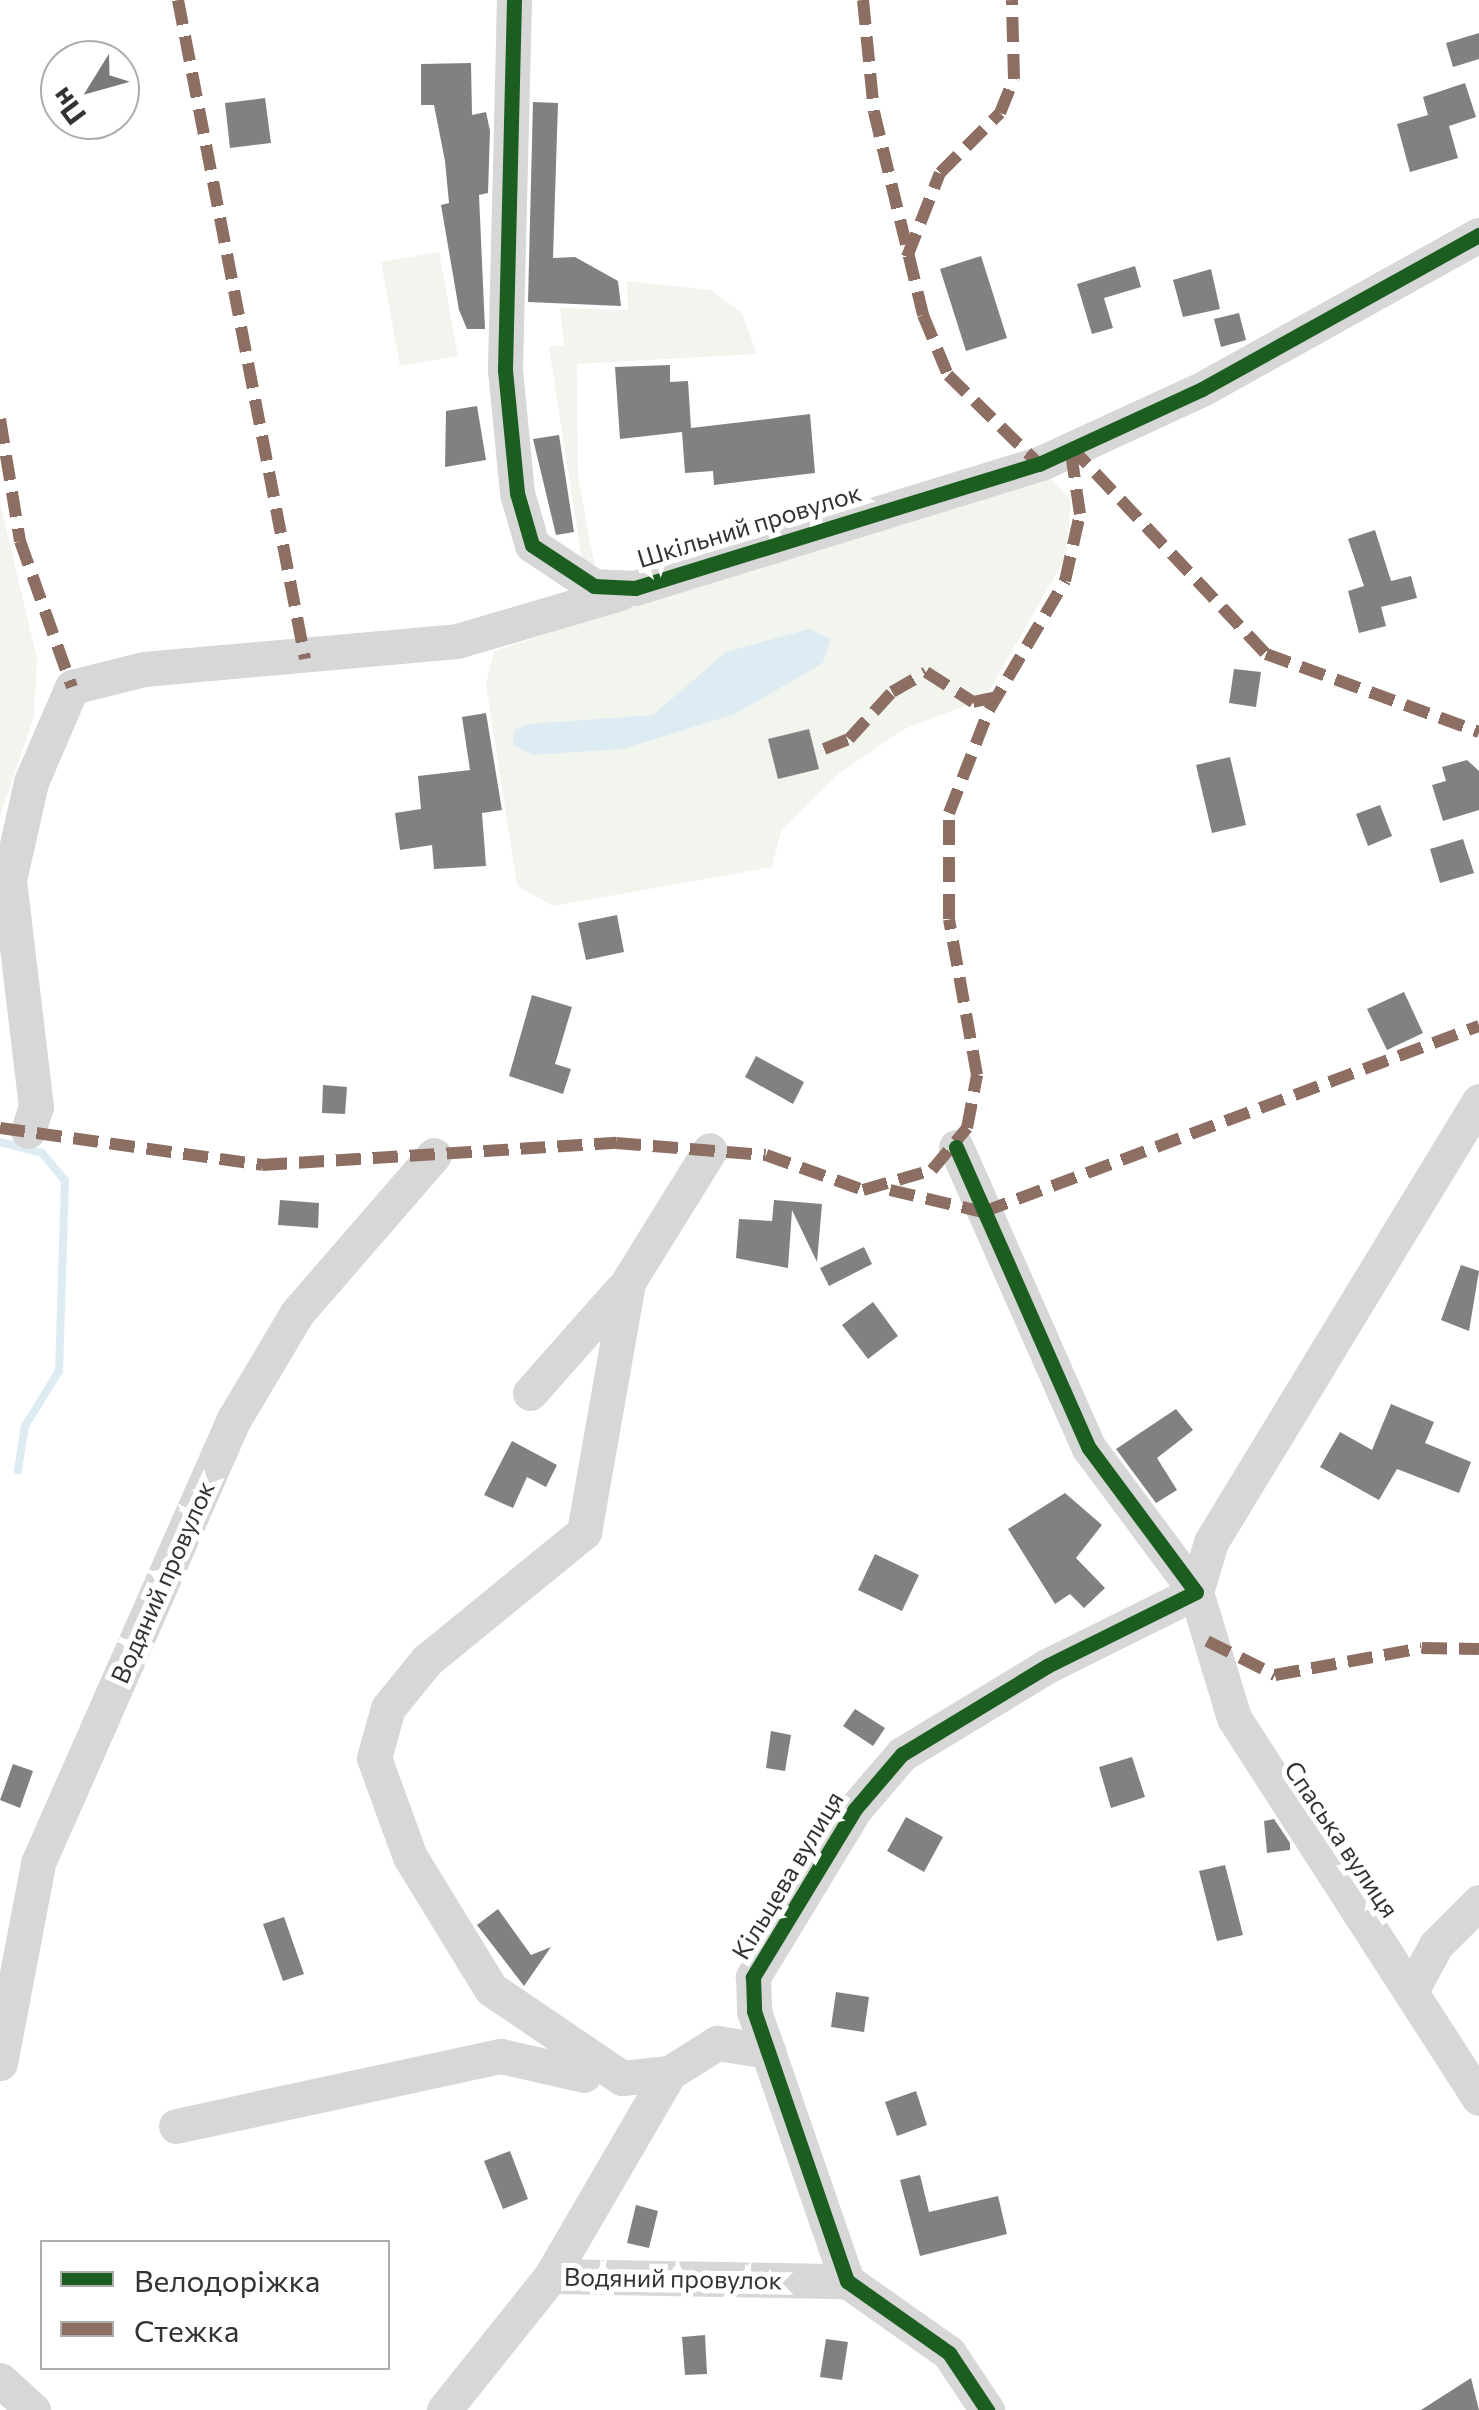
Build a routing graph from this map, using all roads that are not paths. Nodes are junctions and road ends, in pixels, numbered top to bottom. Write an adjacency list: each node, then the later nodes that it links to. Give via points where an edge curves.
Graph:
1 (514, 0): 3 (street, Шкільний провулок, via 506,370 522,522 532,545 570,578)
2 (1479, 235): 3 (street, Шкільний провулок, via 1202,389 1039,464)
3 (634, 588): 5 (street, via 457,642 144,669 72,687 32,782 8,880 36,1107)
4 (1479, 1101): 11 (street, via 1211,1542)
5 (28, 1131)
6 (956, 1146): 11 (street, Спаська вулиця, via 1090,1448)
7 (710, 1150): 9 (street)
8 (434, 1155): 17 (street, Водяний провулок, via 297,1313 234,1419 38,1863)
9 (628, 1282): 10 (street); 18 (street, via 584,1532 427,1660 388,1708 374,1758 410,1857 491,1989 622,2078)
10 (530, 1393)
11 (1196, 1592): 13 (street, Кільцева вулиця, via 1047,1666 902,1754 855,1808 760,1957); 14 (street, Спаська вулиця, via 1234,1718)
12 (1479, 1902): 14 (street, via 1436,1945)
13 (750, 1989): 15 (street); 16 (street, Кільцева вулиця)
14 (1412, 1989): 19 (street, Спаська вулиця)
15 (700, 2048): 16 (street, via 732,2042); 18 (street)
16 (768, 2052): 22 (street, Кільцева вулиця)
17 (0, 2063)
18 (661, 2077): 20 (street, via 627,2086 501,2056); 21 (street)
19 (1479, 2098)
20 (176, 2126)
21 (551, 2276): 22 (street, Водяний провулок); 25 (street, Водяний провулок)
22 (847, 2282): 26 (street, via 949,2354)
23 (0, 2380): 24 (street)
24 (33, 2410)
25 (444, 2410)
26 (987, 2410)

